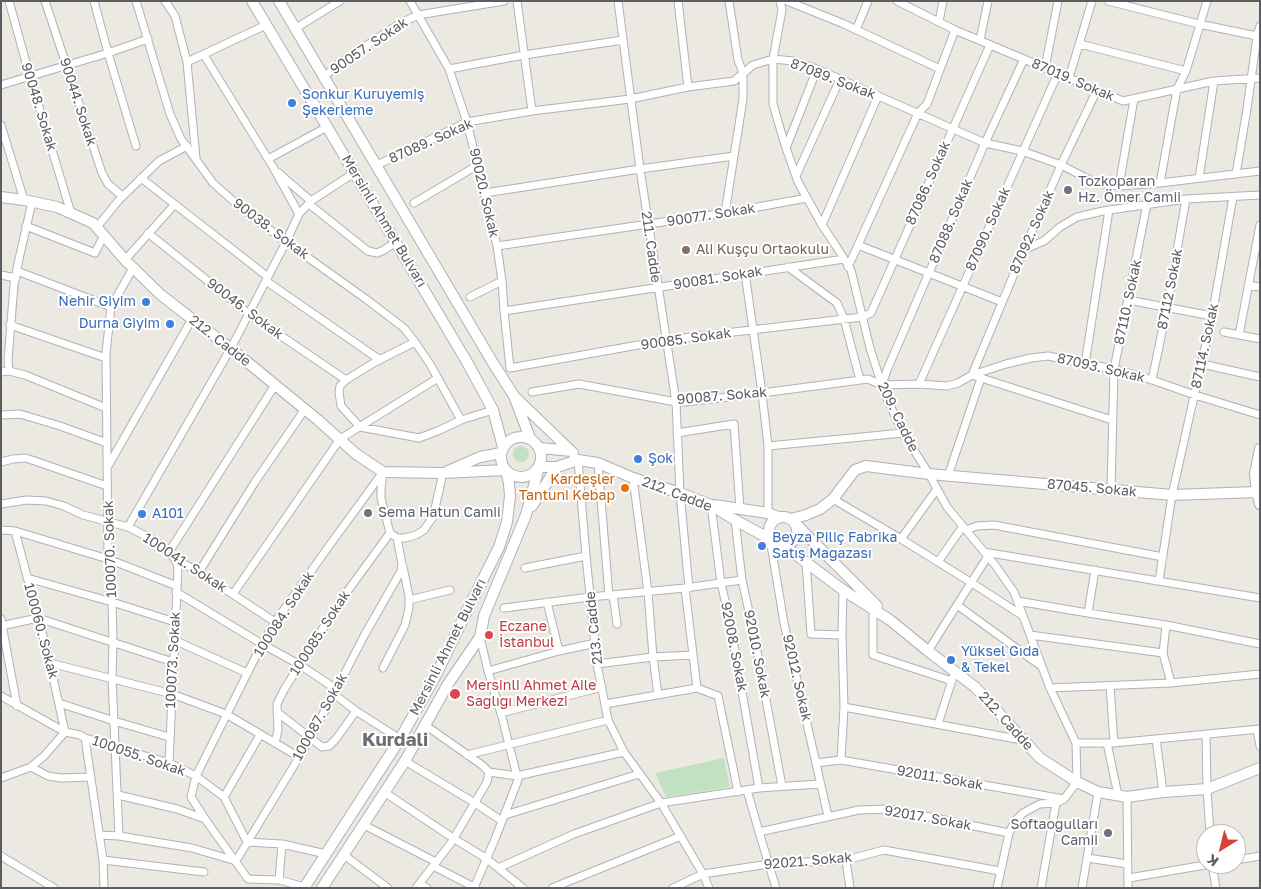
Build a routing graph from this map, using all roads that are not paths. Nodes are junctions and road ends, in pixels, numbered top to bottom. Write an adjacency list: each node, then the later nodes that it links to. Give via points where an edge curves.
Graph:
1 (9, 1): 54 (street, 90048. Sokak)
2 (45, 1): 45 (street, 90044. Sokak)
3 (94, 1): 39 (street)
4 (136, 1): 34 (street, 90038. Sokak)
5 (165, 1): 44 (street, via 174,16)
6 (252, 1): 28 (main road, Mersinli Ahmet Bulvarı)
7 (280, 1): 30 (main road, Mersinli Ahmet Bulvarı)
8 (340, 1): 30 (street)
9 (410, 1): 25 (street, 90020. Sokak)
10 (504, 1): 25 (street, 90057. Sokak)
11 (517, 1): 41 (street)
12 (618, 1): 35 (street, 211. Cadde)
13 (678, 1): 61 (street)
14 (729, 1): 51 (street)
15 (780, 1): 42 (street, 209. Cadde, via 782,10)
16 (787, 1): 31 (street)
17 (868, 1): 31 (street)
18 (943, 1): 26 (street)
19 (988, 1): 36 (street)
20 (1058, 1): 47 (street)
21 (1092, 1): 37 (street)
22 (1108, 1): 27 (street)
23 (1206, 1): 27 (street)
24 (899, 2): 26 (street, 87019. Sokak)
25 (418, 15): 48 (street, 90020. Sokak); 53 (street, 90057. Sokak, via 399,24)
26 (939, 22): 32 (street, 87019. Sokak)
27 (1199, 24): 33 (street); 50 (street)
28 (266, 25): 40 (street); 71 (main road, Mersinli Ahmet Bulvarı)
29 (1260, 26): 33 (street)
30 (296, 28): 53 (main road, Mersinli Ahmet Bulvarı)
31 (856, 30): 46 (street)
32 (955, 30): 36 (street, 87019. Sokak); 46 (street)
33 (1257, 36): 56 (street)
34 (148, 39): 39 (street); 75 (street, 90038. Sokak, via 170,114)
35 (623, 40): 41 (street); 65 (street, 211. Cadde)
36 (980, 40): 38 (street, 87019. Sokak)
37 (1080, 44): 50 (street); 55 (street)
38 (990, 45): 43 (street, 87019. Sokak); 72 (street, 87086. Sokak)
39 (108, 52): 45 (street); 74 (street)
40 (204, 55): 44 (street); 80 (street)
41 (524, 55): 48 (street); 67 (street)
42 (773, 59): 49 (street, 87089. Sokak); 51 (street, 87089. Sokak, via 753,65); 76 (street, 209. Cadde, via 773,104)
43 (1024, 59): 47 (street, 87019. Sokak); 73 (street, 87088. Sokak)
44 (186, 62): 79 (street)
45 (66, 65): 54 (street); 96 (street, 90044. Sokak, via 102,173 108,184)
46 (940, 68): 68 (street, via 927,104)
47 (1045, 68): 52 (street, 87019. Sokak)
48 (449, 69): 69 (street, 90020. Sokak)
49 (817, 69): 58 (street, 87089. Sokak); 76 (street)
50 (1186, 71): 62 (street)
51 (743, 73): 61 (street, 87089. Sokak, via 734,81); 78 (street, via 743,99)
52 (1058, 73): 55 (street, 87019. Sokak); 77 (street, 87090. Sokak)
53 (324, 76): 81 (main road, Mersinli Ahmet Bulvarı)
54 (30, 77): 60 (street); 107 (street, 90048. Sokak)
55 (1070, 78): 63 (street, 87019. Sokak)
56 (1250, 78): 57 (street, 87019. Sokak); 59 (street, 87019. Sokak); 88 (street)
57 (1260, 78)
58 (840, 79): 64 (street, 87089. Sokak); 89 (street)
59 (1214, 81): 62 (street, 87019. Sokak); 91 (street)
60 (1, 85)
61 (688, 87): 65 (street, 87089. Sokak)
62 (1177, 89): 66 (street, 87019. Sokak); 92 (street)
63 (1097, 90): 66 (street, 87019. Sokak, via 1123,101); 83 (street, 87092. Sokak)
64 (878, 96): 68 (street, 87089. Sokak); 111 (street)
65 (630, 99): 67 (street, 87089. Sokak); 85 (street, 211. Cadde)
66 (1134, 99): 93 (street)
67 (532, 111): 69 (street, 87089. Sokak)
68 (918, 113): 72 (street, 87089. Sokak); 118 (street)
69 (467, 122): 81 (street, 87089. Sokak); 82 (street, 90020. Sokak)
70 (1, 125): 101 (street)
71 (327, 127): 80 (street); 87 (main road, Mersinli Ahmet Bulvarı)
72 (952, 128): 73 (street, 87089. Sokak); 122 (street, 87086. Sokak)
73 (985, 143): 77 (street, 87089. Sokak); 128 (street, 87088. Sokak)
74 (136, 146)
75 (187, 146): 79 (street, 90038. Sokak); 90 (street, via 159,161)
76 (786, 148): 89 (street, 209. Cadde)
77 (1022, 151): 83 (street, 87089. Sokak); 134 (street, 87090. Sokak)
78 (734, 156): 85 (street); 108 (street)
79 (196, 158): 116 (street, 90038. Sokak, via 213,184)
80 (268, 159): 84 (street)
81 (377, 165): 178 (main road, Mersinli Ahmet Bulvarı)
82 (478, 165): 94 (street, 90020. Sokak); 103 (street)
83 (1062, 165): 93 (street, 87089. Sokak, via 1096,183); 120 (street, 87092. Sokak)
84 (274, 167): 102 (street); 109 (street)
85 (640, 169): 94 (street); 110 (street, 211. Cadde)
86 (1260, 171): 88 (street, 87089. Sokak)
87 (354, 173): 102 (street); 117 (main road, Mersinli Ahmet Bulvarı)
88 (1236, 174): 91 (street, 87089. Sokak)
89 (796, 176): 99 (street, 209. Cadde)
90 (141, 178): 96 (street); 104 (street)
91 (1200, 178): 92 (street, 87089. Sokak)
92 (1160, 183): 93 (street, 87089. Sokak)
93 (1119, 186)
94 (485, 193): 119 (street, 90020. Sokak)
95 (1260, 195): 97 (street)
96 (122, 196): 114 (street)
97 (1233, 196): 100 (street); 144 (street, 87114. Sokak)
98 (1, 197): 101 (main road, 212. Cadde)
99 (807, 198): 108 (street, 90077. Sokak); 111 (street, 209. Cadde)
100 (1186, 199): 105 (street); 141 (street, 87112 Sokak)
101 (28, 201): 107 (main road, 212. Cadde); 113 (street)
102 (310, 202): 109 (street); 117 (street, via 368,251 384,250)
103 (414, 203)
104 (175, 204): 115 (street); 131 (street)
105 (1147, 204): 106 (street); 138 (street, 87110. Sokak)
106 (1109, 210): 120 (street, via 1077,217 1044,241); 159 (street)
107 (71, 213): 114 (main road, 212. Cadde, via 93,223)
108 (725, 213): 110 (street, 90077. Sokak)
109 (299, 214): 116 (street)
110 (648, 224): 119 (street, 90077. Sokak); 135 (street, 211. Cadde)
111 (822, 225): 121 (street, 209. Cadde)
112 (1260, 225): 133 (street)
113 (26, 226): 114 (street, via 95,253); 129 (street)
114 (100, 231): 123 (main road, 212. Cadde)
115 (148, 233): 123 (street); 143 (street, 90046. Sokak)
116 (286, 242): 131 (street); 154 (street, 90038. Sokak, via 404,328)
117 (396, 242): 182 (main road, Mersinli Ahmet Bulvarı)
118 (858, 245): 122 (street); 125 (street)
119 (497, 246): 132 (street, 90020. Sokak)
120 (1025, 249): 139 (street, 87092. Sokak)
121 (844, 259): 124 (street, 90081. Sokak); 125 (street, 209. Cadde)
122 (894, 259): 128 (street); 145 (street, 87086. Sokak, via 871,313)
123 (125, 260): 126 (main road, 212. Cadde)
124 (788, 267): 127 (street, 90081. Sokak); 147 (street, via 837,303)
125 (848, 267): 145 (street, 209. Cadde)
126 (133, 268): 140 (street, 100070. Sokak); 146 (main road, 212. Cadde)
127 (745, 273): 135 (street, 90081. Sokak); 149 (street)
128 (929, 273): 134 (street); 174 (street, 87088. Sokak)
129 (16, 274): 130 (street); 140 (street); 148 (street)
130 (1, 276)
131 (267, 279): 143 (street); 158 (street)
132 (502, 282): 137 (street); 142 (street, 90020. Sokak)
133 (1248, 284): 136 (street); 151 (street)
134 (963, 286): 139 (street); 172 (street, 87090. Sokak)
135 (657, 287): 142 (street, 90081. Sokak); 152 (street, 211. Cadde)
136 (1260, 287)
137 (470, 297)
138 (1128, 300): 141 (street); 162 (street, 87110. Sokak)
139 (1002, 302): 165 (street, 87092. Sokak)
140 (111, 307): 157 (street, 100070. Sokak)
141 (1167, 308): 144 (street); 171 (street, 87112 Sokak)
142 (504, 311): 161 (street, 90020. Sokak)
143 (249, 314): 156 (street); 169 (street, 90046. Sokak)
144 (1212, 316): 160 (street, 87114. Sokak)
145 (862, 317): 147 (street, 90085. Sokak); 174 (street, 209. Cadde)
146 (192, 319): 156 (main road, 212. Cadde); 203 (street)
147 (844, 319): 149 (street, 90085. Sokak); 170 (street)
148 (10, 325): 155 (street); 157 (street)
149 (753, 330): 152 (street, 90085. Sokak); 176 (street)
150 (1224, 332): 151 (street)
151 (1239, 336): 153 (street)
152 (666, 340): 161 (street, 90085. Sokak); 179 (street, 211. Cadde)
153 (1260, 340)
154 (415, 342): 158 (street); 167 (street, 90038. Sokak)
155 (5, 343): 163 (street)
156 (231, 348): 173 (main road, 212. Cadde); 227 (street)
157 (106, 358): 180 (street, 100070. Sokak)
158 (380, 360): 169 (street)
159 (1085, 364): 162 (street, 87093. Sokak); 165 (street, 87093. Sokak, via 1048,356)
160 (1202, 364): 166 (street); 177 (street, 87114. Sokak)
161 (510, 368)
162 (1114, 369): 171 (street, 87093. Sokak); 186 (street, 87110. Sokak)
163 (9, 371): 164 (street); 180 (street)
164 (1, 372)
165 (972, 375): 168 (street); 172 (street, 87093. Sokak, via 946,386)
166 (1260, 377)
167 (438, 378): 185 (street, 90038. Sokak); 187 (street)
168 (981, 378): 186 (street); 208 (street)
169 (346, 380): 187 (street, via 340,386 341,406)
170 (860, 380): 174 (street, 90087. Sokak, via 868,379); 176 (street, 90087. Sokak)
171 (1152, 380): 177 (street, 87093. Sokak)
172 (919, 384): 174 (street, 87093. Sokak)
173 (275, 385): 181 (main road, 212. Cadde); 236 (street)
174 (882, 385): 189 (street, 209. Cadde)
175 (532, 392): 179 (street, 90087. Sokak, via 579,384)
176 (762, 393): 179 (street, 90087. Sokak); 193 (street)
177 (1195, 395): 183 (street, 87093. Sokak); 215 (street, 87114. Sokak)
178 (514, 396): 190 (main road, Mersinli Ahmet Bulvarı); 197 (main road)
179 (676, 402): 188 (street, 211. Cadde)
180 (106, 408): 192 (street, 100070. Sokak)
181 (305, 409): 191 (main road, 212. Cadde); 247 (street)
182 (493, 410): 185 (street); 196 (main road, Mersinli Ahmet Bulvarı)
183 (1260, 415)
184 (1, 416): 192 (street, via 20,414)
185 (461, 420): 187 (street, via 419,438)
186 (1112, 420): 212 (street, 87110. Sokak)
187 (360, 427): 191 (street)
188 (677, 433): 214 (street, 211. Cadde); 220 (street, via 734,424)
189 (903, 433): 193 (street); 207 (street, 209. Cadde)
190 (530, 438): 194 (main road); 196 (main road, via 512,438)
191 (340, 440): 205 (main road, 212. Cadde); 258 (street)
192 (107, 443): 203 (street, 100070. Sokak)
193 (768, 446): 221 (street)
194 (540, 448): 197 (main road); 201 (main road, via 542,461)
195 (1260, 449): 213 (main road, via 1255,474)
196 (502, 450): 204 (main road, via 502,465); 206 (main road)
197 (571, 451): 198 (main road)
198 (578, 460): 200 (main road, 212. Cadde); 202 (main road); 238 (street, 213. Cadde)
199 (1, 462): 210 (street, via 26,458)
200 (598, 463): 209 (main road, 212. Cadde); 259 (street)
201 (539, 467): 202 (main road); 204 (main road, via 530,476 523,477); 222 (main road, Mersinli Ahmet Bulvarı)
202 (557, 467): 222 (main road)
203 (107, 468): 210 (street, 100070. Sokak)
204 (506, 470): 206 (main road); 330 (main road, Mersinli Ahmet Bulvarı, via 510,496 507,522 498,547 436,676)
205 (383, 472): 206 (main road); 231 (street, via 381,498); 274 (street, 100084. Sokak)
206 (443, 473): 232 (street, via 433,516 424,530 410,537)
207 (928, 474): 208 (main road, 87045. Sokak); 211 (street, 209. Cadde); 216 (main road, 87045. Sokak, via 866,466 855,470)
208 (948, 476): 212 (main road, 87045. Sokak)
209 (634, 478): 214 (main road, 212. Cadde); 257 (street)
210 (107, 486): 226 (street, 100070. Sokak)
211 (937, 489): 228 (street, 209. Cadde); 234 (street)
212 (1111, 490): 215 (main road, 87045. Sokak)
213 (1258, 492): 215 (main road, 87045. Sokak); 218 (main road)
214 (680, 493): 219 (main road, 212. Cadde); 253 (street, 211. Cadde)
215 (1172, 495): 239 (street, 87114. Sokak)
216 (833, 499): 224 (main road, 87045. Sokak, via 806,516); 234 (street)
217 (1, 504): 226 (street, 100041. Sokak, via 46,501)
218 (1260, 504)
219 (711, 505): 220 (main road); 225 (main road, 212. Cadde); 251 (street, 92008. Sokak)
220 (740, 509): 221 (main road)
221 (768, 513): 223 (main road)
222 (526, 515): 280 (main road, Mersinli Ahmet Bulvarı, via 484,616)
223 (778, 517): 224 (main road); 233 (main road, via 769,526)
224 (791, 519): 235 (main road, via 797,533 793,542); 272 (main road)
225 (735, 520): 233 (main road, 212. Cadde); 249 (street, 92010. Sokak)
226 (108, 523): 227 (street, 100041. Sokak); 240 (street, 100070. Sokak)
227 (128, 527): 236 (street, 100041. Sokak, via 156,541)
228 (964, 528): 237 (street, 209. Cadde); 239 (street, via 994,525); 243 (street)
229 (1, 530): 230 (street)
230 (15, 531): 240 (street); 248 (street, 100060. Sokak)
231 (390, 533): 232 (street); 294 (street, 100085. Sokak, via 341,600)
232 (397, 538): 244 (street)
233 (770, 539): 235 (main road); 345 (street, 92012. Sokak, via 784,622)
234 (901, 539): 243 (street)
235 (784, 546): 242 (main road, 212. Cadde)
236 (169, 552): 241 (street, 100041. Sokak)
237 (986, 554): 246 (street); 252 (street); 263 (street, 209. Cadde)
238 (586, 556): 245 (street); 260 (street, 213. Cadde)
239 (1163, 557): 250 (street, 87114. Sokak)
240 (108, 559): 254 (street); 264 (street, 100070. Sokak)
241 (175, 559): 247 (street, 100041. Sokak); 254 (street, 100073. Sokak)
242 (806, 562): 256 (main road, 212. Cadde); 278 (street, via 811,634)
243 (938, 562): 252 (street)
244 (402, 568): 262 (street); 307 (street, 100087. Sokak)
245 (524, 568)
246 (1095, 570): 250 (street); 269 (street)
247 (199, 572): 258 (street, 100041. Sokak)
248 (27, 578): 264 (street); 271 (street, 100060. Sokak)
249 (742, 580): 251 (street); 356 (street, 92010. Sokak)
250 (1159, 581): 261 (street)
251 (721, 583): 253 (street); 357 (street, 92008. Sokak)
252 (972, 583): 266 (street); 270 (street)
253 (687, 588): 257 (street); 289 (street, 211. Cadde)
254 (177, 589): 273 (street, 100073. Sokak); 284 (street)
255 (450, 590): 262 (street)
256 (844, 590): 268 (main road, 212. Cadde); 278 (street)
257 (648, 592): 259 (street); 290 (street)
258 (233, 594): 274 (street, 100041. Sokak)
259 (611, 595): 260 (street); 276 (street)
260 (590, 597): 265 (street); 283 (street, 213. Cadde)
261 (1260, 598)
262 (409, 600): 296 (street, via 405,625)
263 (1017, 600): 269 (street); 270 (street, 209. Cadde)
264 (112, 602): 273 (street); 282 (street, 100070. Sokak)
265 (547, 602): 267 (street); 287 (street)
266 (957, 605): 286 (street); 295 (street)
267 (504, 608)
268 (873, 608): 272 (main road, 212. Cadde); 300 (street, via 873,655)
269 (1088, 613): 277 (street)
270 (1023, 616): 279 (street, 209. Cadde)
271 (38, 618): 275 (street); 282 (street); 292 (street, 100060. Sokak)
272 (890, 620): 286 (main road, 212. Cadde)
273 (175, 622): 281 (street, 100073. Sokak)
274 (275, 622): 284 (street, 100084. Sokak)
275 (2, 623): 313 (street)
276 (617, 624)
277 (1166, 624): 285 (street); 288 (street)
278 (842, 635): 314 (street)
279 (1030, 635): 288 (street); 295 (street, 209. Cadde)
280 (480, 637): 297 (street); 322 (main road, Mersinli Ahmet Bulvarı)
281 (174, 640): 291 (street, 100073. Sokak); 298 (street)
282 (113, 642): 291 (street); 301 (street, 100070. Sokak)
283 (596, 643): 287 (street); 293 (street, 213. Cadde)
284 (262, 644): 294 (street); 298 (street, 100084. Sokak)
285 (1260, 644)
286 (928, 651): 300 (main road, 212. Cadde)
287 (559, 652): 297 (street)
288 (1163, 653): 302 (street)
289 (693, 655): 290 (street); 305 (street, 211. Cadde)
290 (653, 657): 293 (street); 309 (street)
291 (173, 662): 308 (street, 100073. Sokak)
292 (50, 663): 301 (street); 311 (street, 100060. Sokak)
293 (598, 664): 304 (street, 213. Cadde)
294 (300, 665): 307 (street); 316 (street, 100085. Sokak, via 277,704)
295 (1041, 667): 306 (street, 209. Cadde)
296 (383, 668)
297 (488, 671): 318 (street)
298 (247, 673): 317 (street, 100084. Sokak)
299 (1260, 674): 302 (street)
300 (954, 676): 321 (street); 332 (main road, 212. Cadde, via 975,687)
301 (112, 678): 308 (street); 320 (street, 100070. Sokak)
302 (1170, 683): 303 (street)
303 (1110, 686): 306 (street); 335 (street)
304 (602, 687): 312 (street, 213. Cadde); 318 (street)
305 (697, 688): 309 (street); 361 (street, via 718,696)
306 (1050, 688): 334 (street, 209. Cadde)
307 (335, 691): 315 (street); 329 (street, 100087. Sokak)
308 (172, 694): 317 (street); 327 (street, 100073. Sokak)
309 (658, 695): 312 (street)
310 (1, 696): 313 (street, 100055. Sokak)
311 (59, 703): 320 (street); 324 (street, 100060. Sokak)
312 (605, 704): 319 (street, 213. Cadde)
313 (17, 706): 324 (street, 100055. Sokak)
314 (844, 707): 321 (street); 342 (street)
315 (356, 711): 329 (street, via 330,746 322,747); 330 (street)
316 (277, 712): 329 (street); 333 (street, 100085. Sokak)
317 (226, 714): 325 (street); 350 (street, 100084. Sokak)
318 (501, 714): 336 (street)
319 (608, 720): 336 (street); 339 (street, 213. Cadde)
320 (114, 721): 327 (street); 338 (street, 100070. Sokak)
321 (938, 724): 332 (street)
322 (425, 725): 340 (street); 343 (main road, Mersinli Ahmet Bulvarı)
323 (1258, 730): 326 (street); 337 (street)
324 (65, 732): 328 (street, 100055. Sokak); 346 (street)
325 (260, 734): 333 (street); 366 (street)
326 (1206, 734): 331 (street); 358 (street)
327 (169, 737): 344 (street, 100073. Sokak)
328 (85, 738): 338 (street, 100055. Sokak); 352 (street)
329 (309, 738): 341 (street, 100087. Sokak)
330 (400, 739): 384 (main road, Mersinli Ahmet Bulvarı)
331 (1156, 739): 335 (street); 363 (street)
332 (1022, 740): 354 (main road, 212. Cadde, via 1040,758)
333 (275, 743): 341 (street)
334 (1076, 743): 335 (street); 354 (street, 209. Cadde)
335 (1111, 743): 365 (street)
336 (509, 744): 340 (street); 351 (street)
337 (1260, 746)
338 (115, 747): 344 (street, 100055. Sokak); 364 (street, 100070. Sokak)
339 (624, 752): 349 (street, 213. Cadde); 351 (street)
340 (467, 754): 348 (street)
341 (299, 757): 382 (street, 100087. Sokak)
342 (841, 760): 345 (street, 92011. Sokak); 367 (street, 92011. Sokak)
343 (404, 762): 360 (main road, Mersinli Ahmet Bulvarı); 369 (street)
344 (169, 763): 350 (street, 100055. Sokak)
345 (816, 764): 355 (street, 92012. Sokak)
346 (31, 767): 352 (street, via 48,776); 353 (street)
347 (1260, 768): 358 (main road, 212. Cadde)
348 (489, 772): 351 (street); 369 (street)
349 (640, 774): 368 (street, 213. Cadde); 372 (street)
350 (196, 776): 366 (street, 100055. Sokak); 373 (street, 100084. Sokak, via 191,797)
351 (517, 776): 372 (street)
352 (91, 777): 378 (street)
353 (1, 778)
354 (1077, 782): 362 (main road, 212. Cadde); 367 (street)
355 (820, 784): 356 (street); 371 (street, 92012. Sokak)
356 (782, 786): 357 (street)
357 (759, 788): 359 (street)
358 (1207, 789): 363 (main road, 212. Cadde); 374 (street)
359 (747, 790): 361 (street); 376 (street)
360 (384, 792): 375 (main road, Mersinli Ahmet Bulvarı); 381 (street)
361 (738, 792): 368 (street)
362 (1098, 792): 365 (main road, 212. Cadde); 388 (street)
363 (1163, 792): 365 (main road, 212. Cadde)
364 (118, 796): 373 (street, via 177,809); 379 (street, 100070. Sokak)
365 (1123, 796): 396 (street)
366 (224, 797): 382 (street, 100055. Sokak)
367 (1064, 800): 370 (street)
368 (661, 802): 380 (street, 213. Cadde); 398 (street, via 574,834)
369 (475, 803): 372 (street); 381 (street)
370 (1056, 803): 377 (street, via 1040,804 1023,813); 420 (street)
371 (828, 816): 376 (street, 92017. Sokak); 377 (street, 92017. Sokak, via 859,810 890,810)
372 (504, 818): 390 (street)
373 (205, 819): 393 (street, 100084. Sokak)
374 (1209, 824)
375 (364, 825): 385 (main road, Mersinli Ahmet Bulvarı); 394 (street)
376 (759, 832): 395 (street)
377 (1008, 832): 399 (street)
378 (100, 835): 379 (street); 391 (street)
379 (119, 836): 393 (street, via 192,848)
380 (681, 836): 401 (street, 213. Cadde); 414 (street)
381 (454, 838): 390 (street); 394 (street)
382 (247, 842): 383 (street); 393 (street, 100087. Sokak)
383 (282, 844): 384 (street); 404 (street)
384 (326, 854): 409 (main road, Mersinli Ahmet Bulvarı)
385 (344, 855): 410 (main road, Mersinli Ahmet Bulvarı); 411 (street)
386 (1, 856): 407 (street)
387 (1260, 856): 389 (street)
388 (1087, 858): 396 (street); 421 (street)
389 (1246, 858)
390 (487, 859): 398 (street); 406 (street)
391 (103, 860): 400 (street); 408 (street)
392 (846, 860): 395 (street, 92021. Sokak); 399 (street, 92021. Sokak, via 884,850); 418 (street)
393 (236, 861): 404 (street, 100084. Sokak, via 248,880)
394 (435, 864): 405 (street); 406 (street)
395 (769, 864): 401 (street, 92021. Sokak); 417 (street)
396 (1128, 864): 403 (street)
397 (1196, 867): 403 (street)
398 (498, 868): 413 (street)
399 (1000, 871): 419 (street)
400 (204, 872)
401 (703, 874): 415 (street, 92021. Sokak); 416 (street, 213. Cadde)
402 (1214, 874): 423 (street)
403 (1129, 878): 422 (street)
404 (279, 880): 409 (street, 100084. Sokak)
405 (418, 886): 412 (street)
406 (475, 887)
407 (54, 888)
408 (104, 888)
409 (304, 888)
410 (322, 888)
411 (388, 888)
412 (427, 888)
413 (524, 888)
414 (552, 888)
415 (673, 888)
416 (709, 888)
417 (776, 888)
418 (850, 888)
419 (997, 888)
420 (1042, 888)
421 (1082, 888)
422 (1128, 888)
423 (1216, 888)

